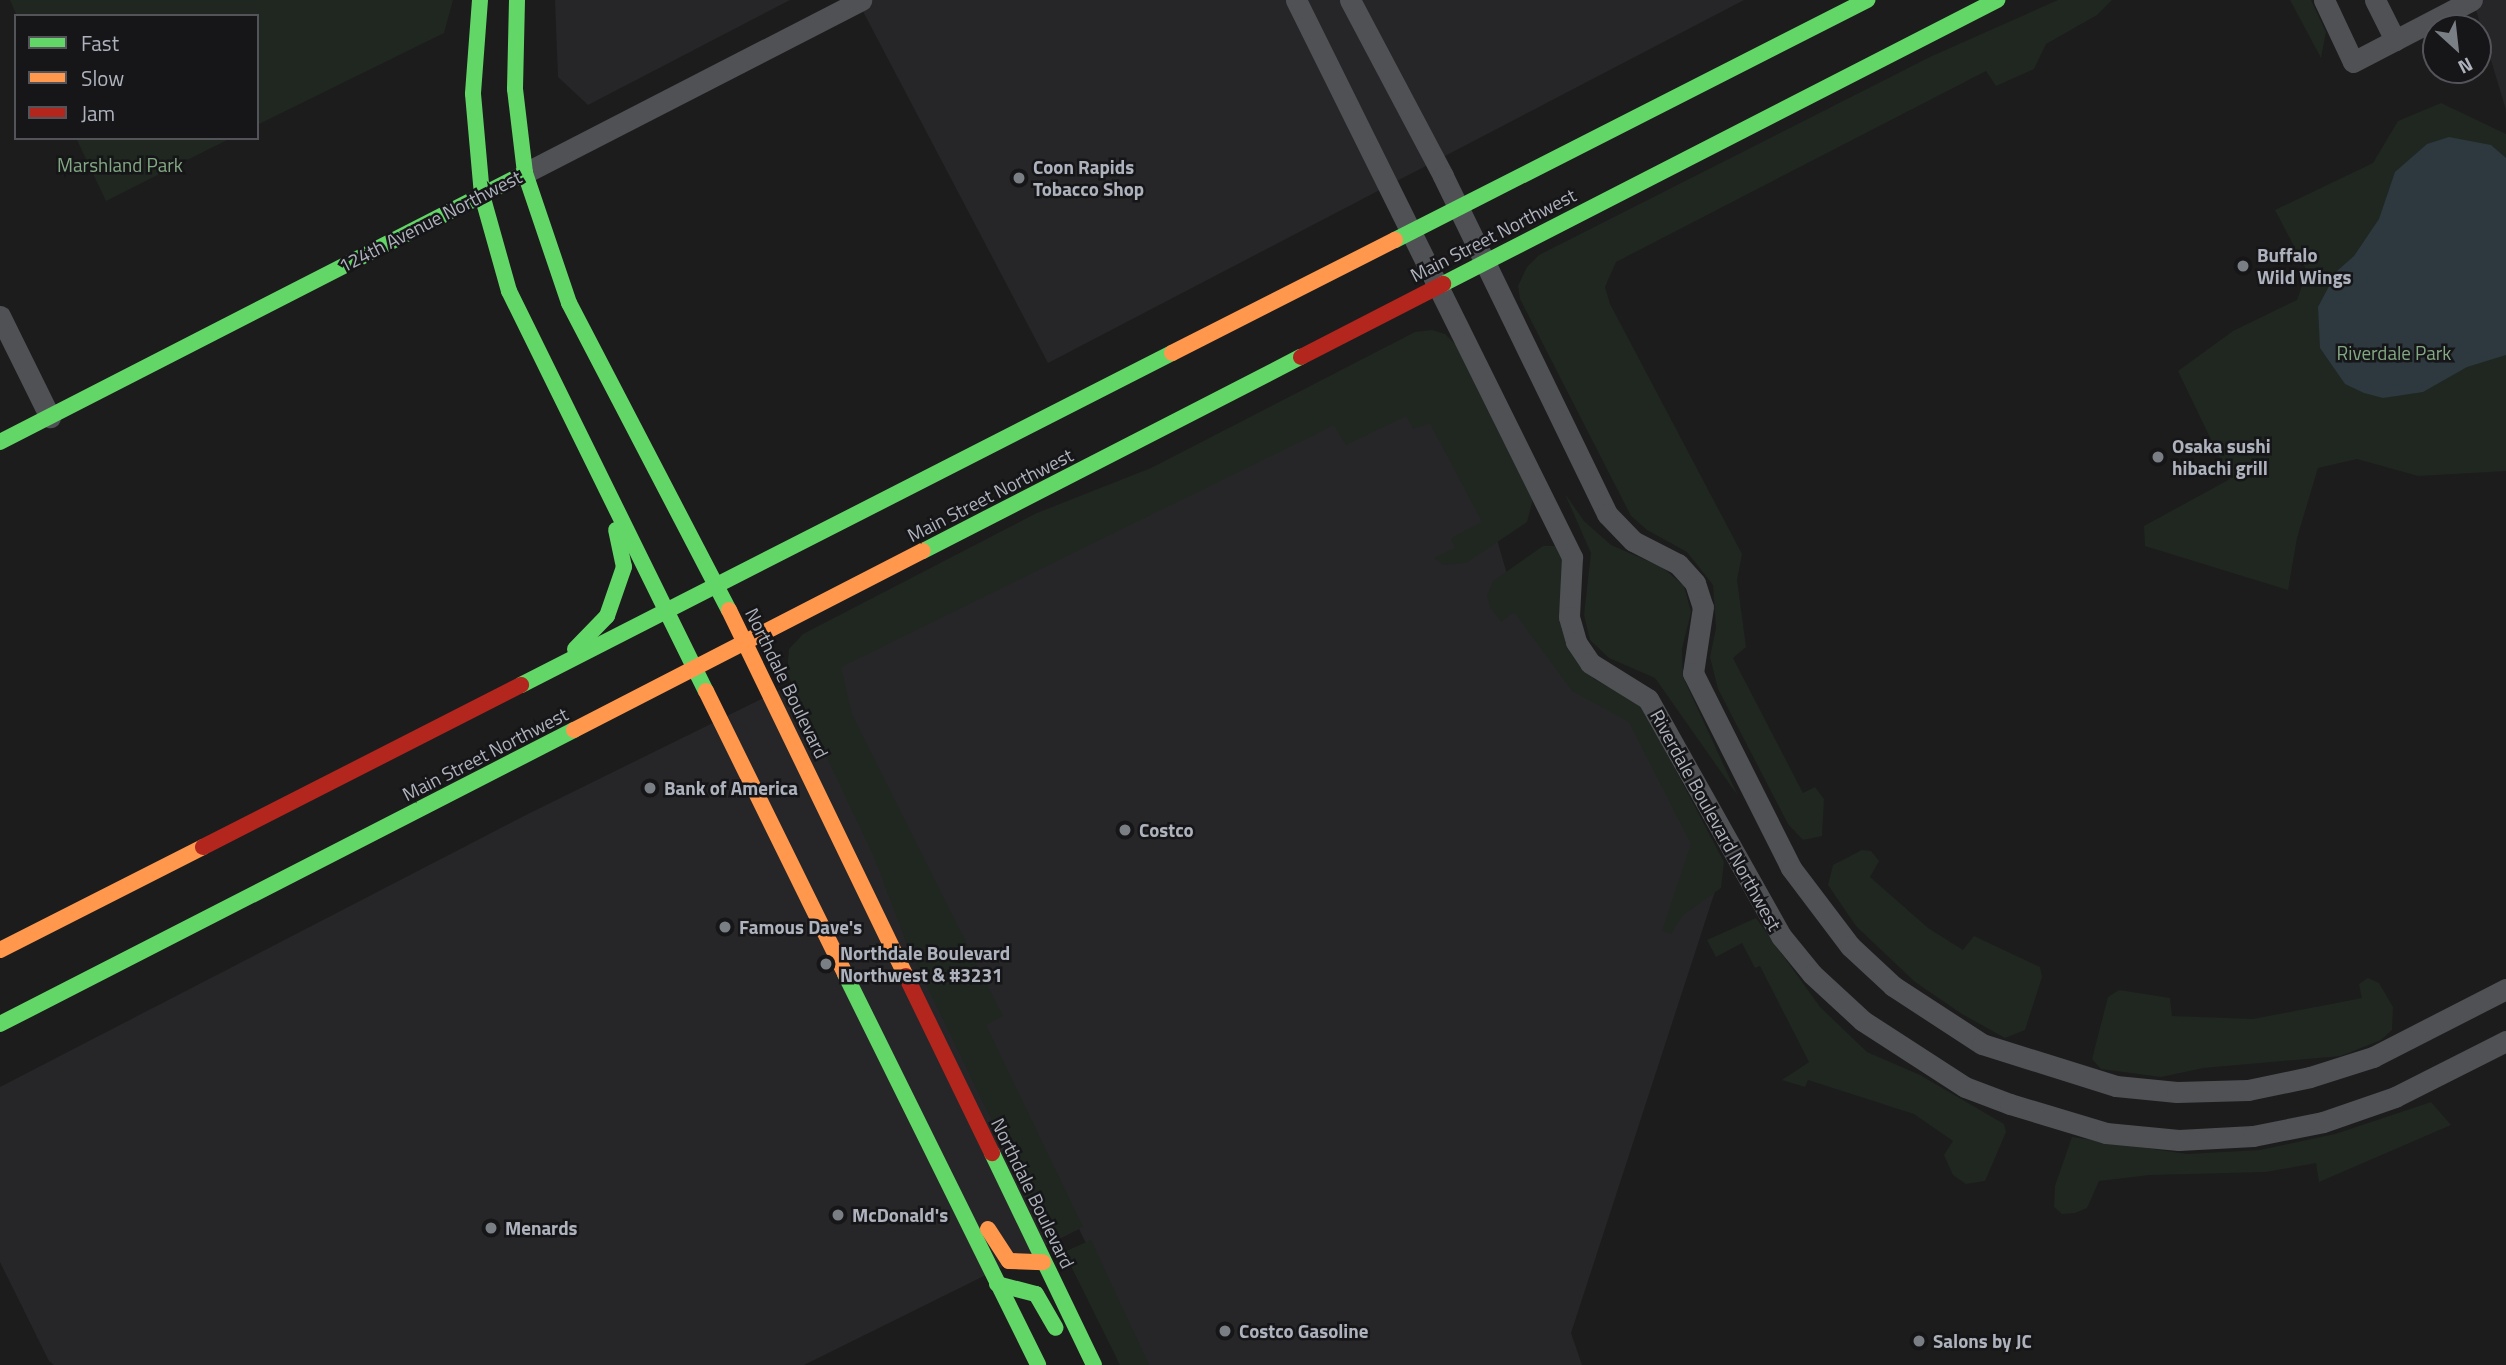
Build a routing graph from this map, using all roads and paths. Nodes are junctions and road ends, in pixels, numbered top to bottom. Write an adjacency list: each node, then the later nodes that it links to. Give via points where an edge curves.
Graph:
1 (480, 0): 13 (main road, via 473,94)
2 (517, 0): 12 (main road, Northdale Boulevard, via 515,89)
3 (861, 0): 12 (street, 124th Avenue Northwest)
4 (1296, 0): 15 (street, Riverdale Boulevard Northwest)
5 (1350, 0): 14 (street)
6 (1867, 0): 14 (main road, Main Street Northwest)
7 (1997, 0): 16 (main road, Main Street Northwest)
8 (2323, 0): 11 (street, via 2353,62)
9 (2375, 0): 11 (street)
10 (2472, 0): 11 (street)
11 (2395, 40)
12 (525, 173): 13 (main road, 124th Avenue Northwest); 22 (main road, Northdale Boulevard, via 569,303)
13 (482, 195): 19 (main road, 124th Avenue Northwest); 21 (main road, via 509,291)
14 (1456, 209): 15 (main road, Main Street Northwest); 16 (street)
15 (1409, 235): 17 (street, Riverdale Boulevard Northwest); 22 (main road, Main Street Northwest)
16 (1482, 263): 17 (main road, Main Street Northwest); 28 (street, via 1607,514 1633,541 1678,564 1695,583 1703,607 1693,673 1791,868 1850,946 1893,986 1982,1044 2116,1086 2177,1092 2248,1090 2310,1077 2373,1057)
17 (1437, 288): 24 (main road, Main Street Northwest); 30 (street, Riverdale Boulevard Northwest, via 1573,557 1569,617 1576,642 1590,663 1648,699 1751,889 1804,964 1863,1021 1914,1059 1965,1087 2059,1120 2106,1133 2179,1140 2253,1136 2323,1122 2395,1097)
18 (0, 316): 19 (street)
19 (50, 417): 20 (main road, 124th Avenue Northwest)
20 (0, 442)
21 (608, 492): 23 (main road); 25 (main road, via 624,567 607,616)
22 (717, 586): 23 (main road, Main Street Northwest); 24 (main road, Northdale Boulevard)
23 (668, 611): 25 (main road, Main Street Northwest); 26 (main road)
24 (745, 645): 26 (main road, Main Street Northwest); 32 (main road, Northdale Boulevard)
25 (558, 666): 27 (main road, Main Street Northwest)
26 (698, 669): 29 (main road, Main Street Northwest); 31 (main road)
27 (0, 950)
28 (2506, 989)
29 (0, 1024)
30 (2506, 1041)
31 (936, 1158): 32 (main road, via 954,1165 1002,1255 1018,1263); 33 (main road)
32 (1043, 1262): 34 (main road, Northdale Boulevard)
33 (997, 1284): 34 (main road, via 1036,1294 1071,1354); 35 (main road)
34 (1093, 1364)
35 (1038, 1365)

